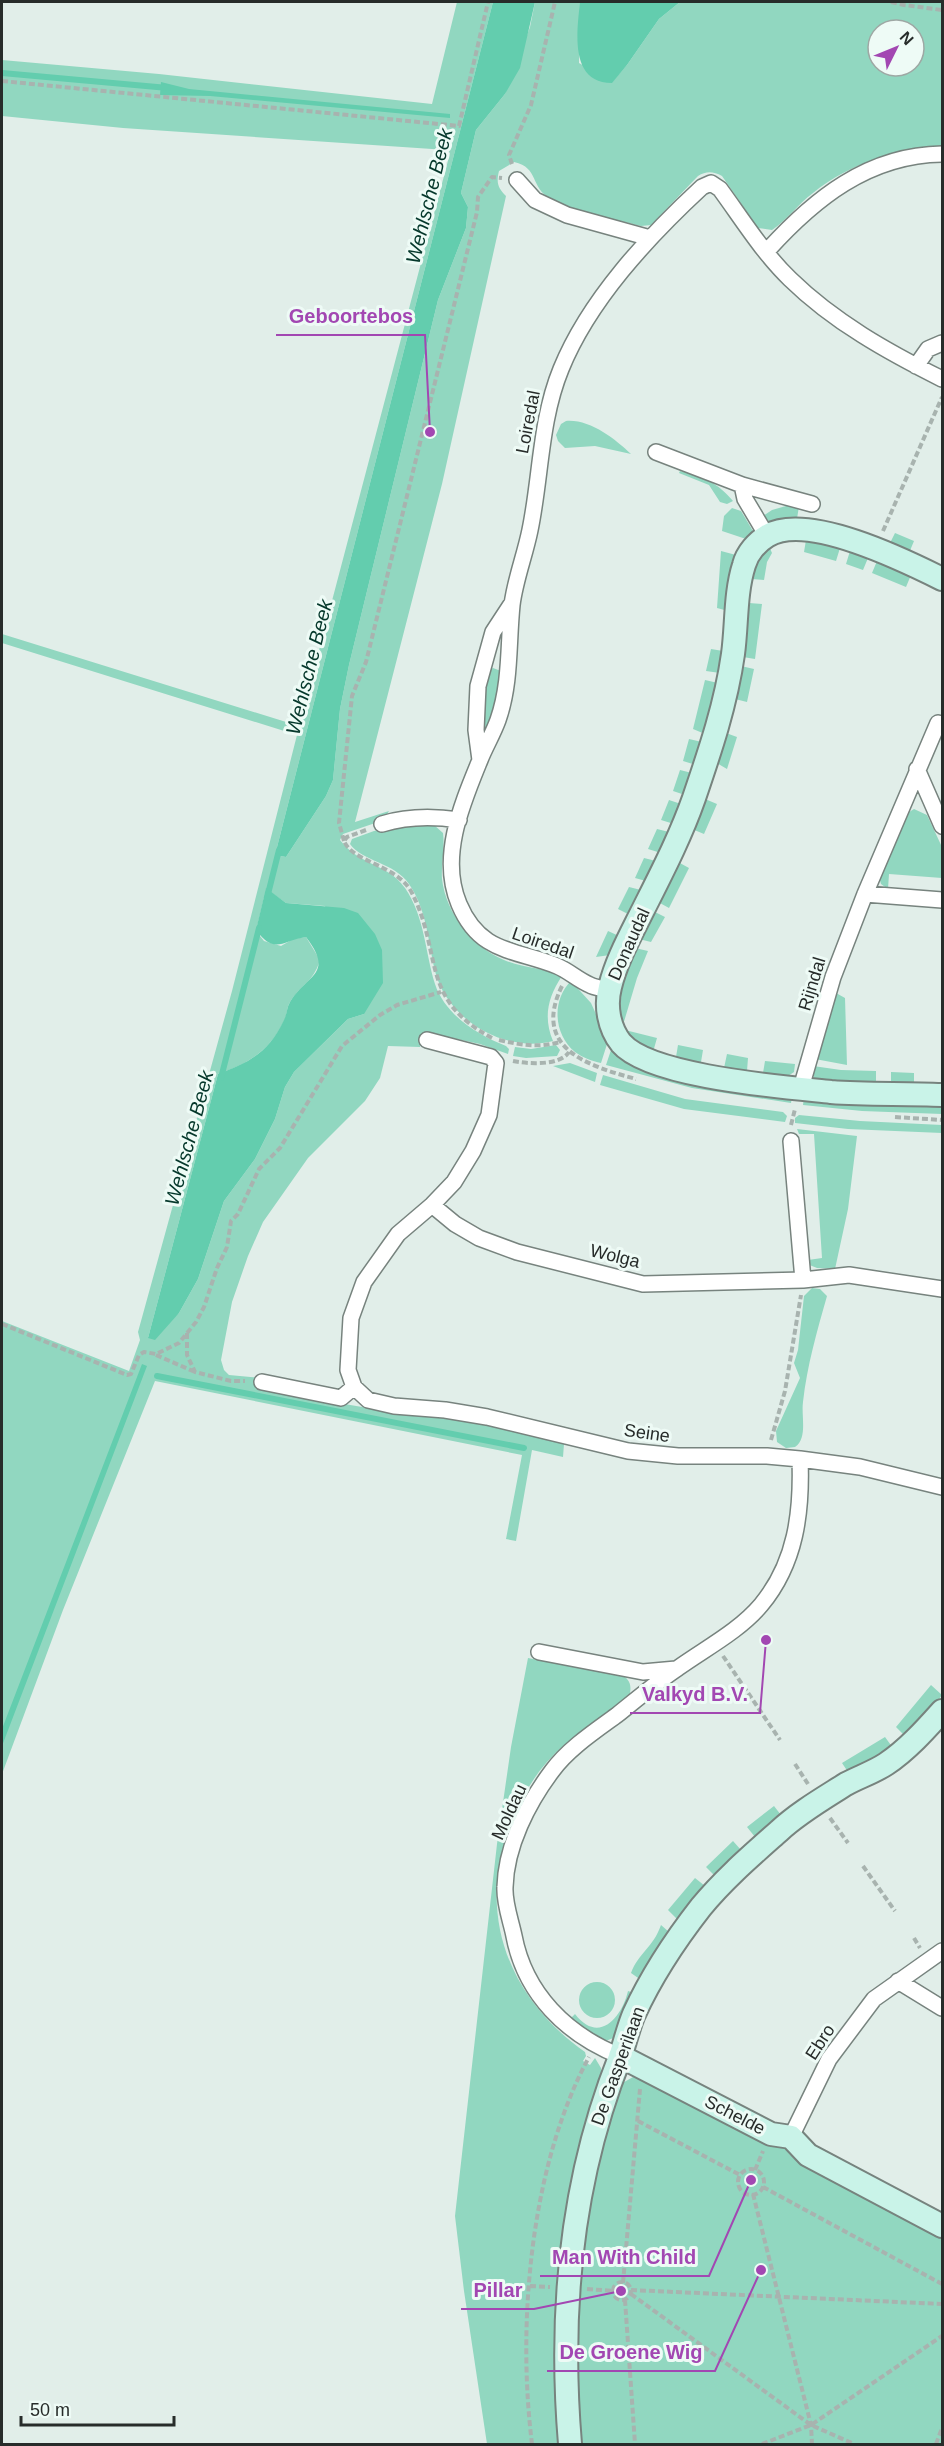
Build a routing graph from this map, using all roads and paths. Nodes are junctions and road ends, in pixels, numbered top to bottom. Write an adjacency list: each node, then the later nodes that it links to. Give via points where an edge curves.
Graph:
1 (488, 2): 5 (path, via 459,126)
2 (555, 2): 7 (path, via 531,105 509,155)
3 (891, 2): 4 (path)
4 (942, 10)
5 (2, 81)
6 (942, 154): 9 (street, via 901,159 841,184 815,202)
7 (517, 180): 8 (street, via 535,200 567,214); 27 (path, via 492,177 478,197 366,662 352,696 339,823)
8 (650, 237): 9 (street, Loiredal, via 711,183 720,189); 20 (street, Loiredal, via 585,323 562,367 549,402 530,530)
9 (767, 251): 11 (street, Loiredal, via 789,278 823,308)
10 (942, 343): 11 (street, via 928,349)
11 (916, 366): 12 (street, Loiredal)
12 (942, 379)
13 (942, 397): 17 (path)
14 (656, 452): 15 (street)
15 (742, 485): 16 (street); 18 (street, via 745,499)
16 (812, 504)
17 (886, 524)
18 (767, 536): 19 (street, via 782,530 803,529 841,537); 30 (street, Donaudal, via 754,546 744,564 724,703 687,818 618,961)
19 (942, 579)
20 (512, 603): 22 (street, Loiredal, via 509,667 498,720); 22 (street, Loiredal, via 493,632 478,686 476,730)
21 (938, 723): 23 (street, Rijndal)
22 (480, 760): 24 (street, Loiredal)
23 (917, 769): 26 (street); 28 (street, Rijndal)
24 (459, 820): 25 (street, via 431,816); 30 (street, Loiredal, via 450,855 453,883 459,905 472,925 496,947 555,965 590,986)
25 (382, 824): 27 (path)
26 (942, 826)
27 (344, 841): 31 (path, via 353,852 388,869 406,884 425,929)
28 (865, 894): 29 (street); 36 (street, Rijndal, via 833,977)
29 (942, 900)
30 (609, 990): 36 (street, Donaudal, via 608,1009 615,1035 640,1057 677,1069)
31 (441, 992): 33 (path, via 477,1030 496,1040 526,1047); 43 (path, via 396,1005 342,1046 280,1148 259,1169 231,1221 227,1247 204,1306)
32 (427, 1040): 39 (street, via 491,1057 496,1063 489,1115 473,1151 454,1182)
33 (560, 1042)
34 (568, 1052): 35 (path, via 558,1061)
35 (523, 1063)
36 (801, 1088): 37 (street, Donaudal); 38 (path, via 790,1126)
37 (942, 1095)
38 (791, 1141): 40 (street)
39 (432, 1205): 40 (street, Wolga, via 479,1238 517,1252 643,1284); 47 (street, via 398,1234 364,1282 351,1318 348,1370)
40 (803, 1280): 41 (street, Wolga, via 849,1275); 48 (path, via 785,1391)
41 (942, 1289)
42 (2, 1324): 44 (path, via 128,1376 139,1355)
43 (187, 1332): 44 (path, via 179,1343); 45 (path, via 187,1355)
44 (156, 1354): 45 (path)
45 (195, 1372): 46 (path, via 231,1381)
46 (262, 1382): 47 (street, via 341,1398)
47 (354, 1387): 48 (street, Seine, via 368,1400 487,1417 628,1451 678,1456)
48 (767, 1456): 49 (street, Seine)
49 (800, 1460): 50 (street, Seine, via 860,1467); 51 (street, Moldau, via 802,1496 790,1555 761,1605)
50 (942, 1487)
51 (714, 1644): 53 (street, Moldau); 55 (path)
52 (539, 1652): 53 (street, Moldau, via 643,1672)
53 (676, 1669): 61 (street, Moldau, via 587,1737 553,1769 528,1808 511,1848 505,1888 517,1952 533,1987 557,2018)
54 (942, 1711): 62 (street, De Gasperilaan, via 886,1764 847,1784 782,1828 701,1907 647,1989)
55 (780, 1740)
56 (863, 1866): 57 (path)
57 (895, 1911)
58 (942, 1951): 59 (street, Ebro)
59 (898, 1981): 60 (street); 65 (street, Ebro, via 874,1999 829,2059)
60 (942, 2008)
61 (595, 2046): 62 (street, Moldau); 79 (path, via 576,2082 556,2141 532,2248 526,2370)
62 (620, 2056): 63 (street, Schelde); 80 (street, De Gasperilaan, via 591,2143 571,2251 565,2384)
63 (642, 2068): 64 (path); 65 (street, Schelde, via 771,2134)
64 (638, 2121): 66 (path); 70 (path)
65 (791, 2137): 69 (street, Schelde, via 808,2155)
66 (740, 2175): 67 (path, via 755,2170 762,2175); 68 (path, via 739,2188)
67 (763, 2187): 68 (path); 71 (path)
68 (753, 2194): 73 (path)
69 (942, 2226)
70 (623, 2283): 72 (path, via 629,2285); 74 (path, via 616,2286 614,2294)
71 (942, 2284)
72 (631, 2292): 73 (path); 74 (path); 77 (path)
73 (779, 2298): 75 (path); 77 (path)
74 (625, 2300): 81 (path)
75 (942, 2304)
76 (942, 2336): 77 (path)
77 (811, 2426): 82 (path); 83 (path); 84 (path)
78 (942, 2428): 85 (path)
79 (532, 2445)
80 (570, 2445)
81 (635, 2445)
82 (762, 2445)
83 (812, 2445)
84 (854, 2445)
85 (936, 2445)

